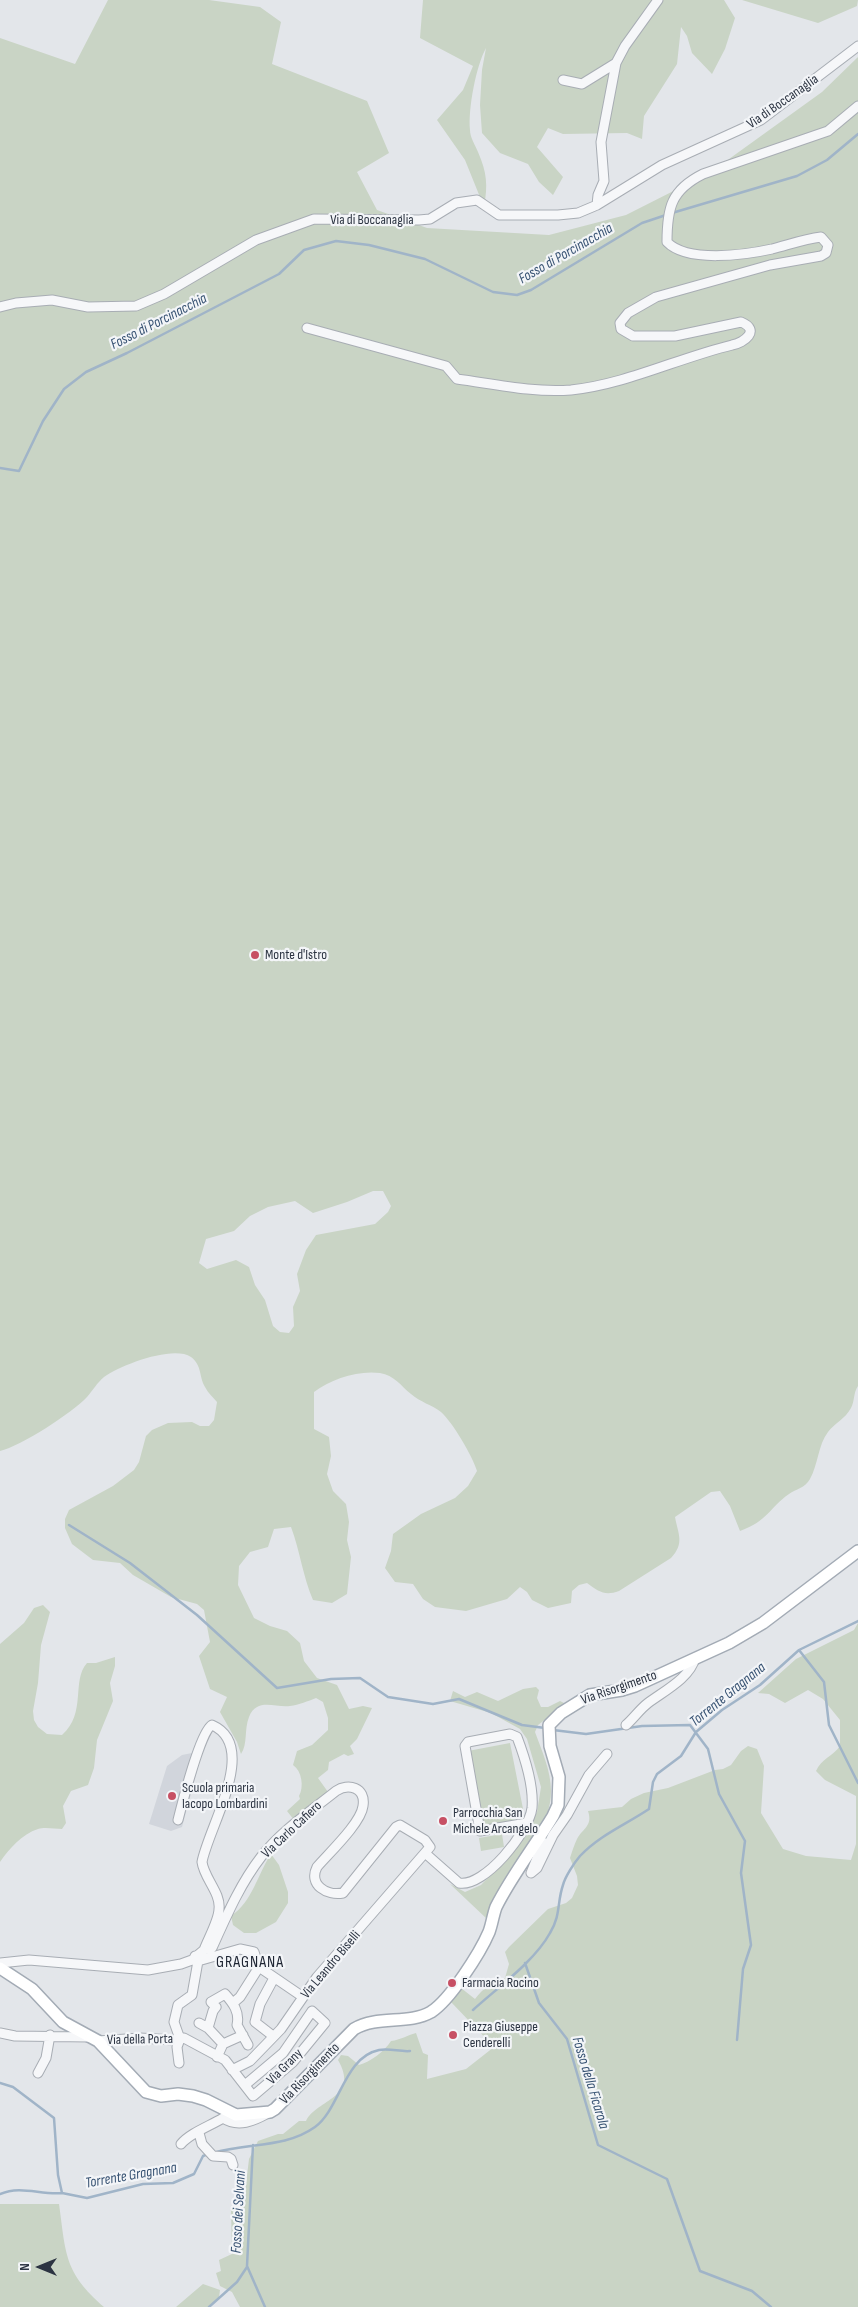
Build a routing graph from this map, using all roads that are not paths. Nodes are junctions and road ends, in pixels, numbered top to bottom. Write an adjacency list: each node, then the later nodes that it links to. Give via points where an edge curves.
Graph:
1 (658, 0): 3 (street)
2 (858, 46): 6 (street, Via di Boccanaglia, via 761,120 662,165)
3 (616, 63): 4 (street, via 582,84); 6 (street, via 601,142 604,181)
4 (563, 80)
5 (858, 106): 8 (street, via 828,131 688,182 672,200 666,242 672,248 712,256 770,249 821,237 828,245 826,253 821,256 770,265 656,297 628,313 620,323 628,335 675,336 741,322 750,331 742,343 606,384 570,390 537,390 457,379 446,366)
6 (597, 205): 7 (street, Via di Boccanaglia, via 578,213 499,215 478,200 456,203 430,219 314,219 256,240 164,294 136,306 88,306 52,300)
7 (0, 307)
8 (307, 328)
9 (858, 1550): 10 (main road, Via Risorgimento, via 767,1620 729,1643)
10 (695, 1658): 11 (street, Via Risorgimento, via 688,1672 646,1704); 15 (main road, Via Risorgimento, via 635,1686 590,1696 561,1713 548,1730 559,1777 559,1792 553,1816)
11 (626, 1725)
12 (608, 1754): 15 (street, Via Risorgimento, via 589,1776 537,1868 531,1873 542,1846)
13 (178, 1820): 17 (street, via 202,1740 212,1725 226,1738 233,1751 233,1762 202,1862 220,1909)
14 (527, 1823): 14 (street, via 480,1831 466,1744 510,1734 517,1737 532,1794 532,1810); 16 (street, via 502,1858 472,1882 458,1883)
15 (539, 1840): 40 (main road, Via Risorgimento, via 496,1908 482,1947 439,2006 417,2018 378,2020 354,2029)
16 (425, 1853): 17 (street, Via Carlo Cafiero, via 430,1847 425,1840 400,1825 343,1893 327,1892 317,1885 314,1872 356,1820 364,1804 358,1788 342,1787 261,1857 229,1910 212,1948); 23 (street, Via Leandro Biselli)
17 (204, 1950): 18 (street, Via Carlo Cafiero)
18 (196, 1958): 19 (street, Via Carlo Cafiero, via 148,1970 30,1960); 20 (street, via 240,1948 254,1952); 32 (street, via 192,1994 178,2005 174,2022)
19 (0, 1963)
20 (259, 1967): 22 (street); 24 (street)
21 (0, 1968): 31 (main road, Via Risorgimento, via 32,1989 63,2022)
22 (274, 1978): 23 (street); 30 (street, via 260,2004 255,2022)
23 (303, 1997): 30 (street, Via Leandro Biselli, via 282,2029)
24 (233, 2003): 26 (street, via 225,1994 211,2002 216,2007); 29 (street)
25 (199, 2023): 26 (street)
26 (208, 2028): 33 (street)
27 (0, 2033): 28 (street, Via della Porta)
28 (50, 2035): 31 (street, Via della Porta); 38 (street, via 46,2058)
29 (243, 2035): 33 (street); 34 (street)
30 (272, 2036): 37 (street, Via Leandro Biselli, via 250,2061)
31 (95, 2038): 32 (street, Via della Porta); 40 (main road, Via Risorgimento, via 146,2092 161,2096 193,2096 236,2115)
32 (180, 2039): 35 (street, Via della Porta, via 184,2038); 36 (street, via 177,2047)
33 (223, 2044): 35 (street)
34 (248, 2045)
35 (217, 2057): 37 (street, Via della Porta, via 225,2060)
36 (179, 2064)
37 (232, 2070): 39 (street, Via Grany)
38 (38, 2073)
39 (245, 2084): 39 (street, Via Grany, via 253,2096 293,2062 325,2023 312,2011 283,2053)
40 (270, 2112): 41 (street, via 255,2121 236,2123 224,2118)
41 (199, 2133): 42 (street, via 188,2136); 43 (street, via 202,2144 213,2156 228,2157)
42 (181, 2144)
43 (233, 2165)

